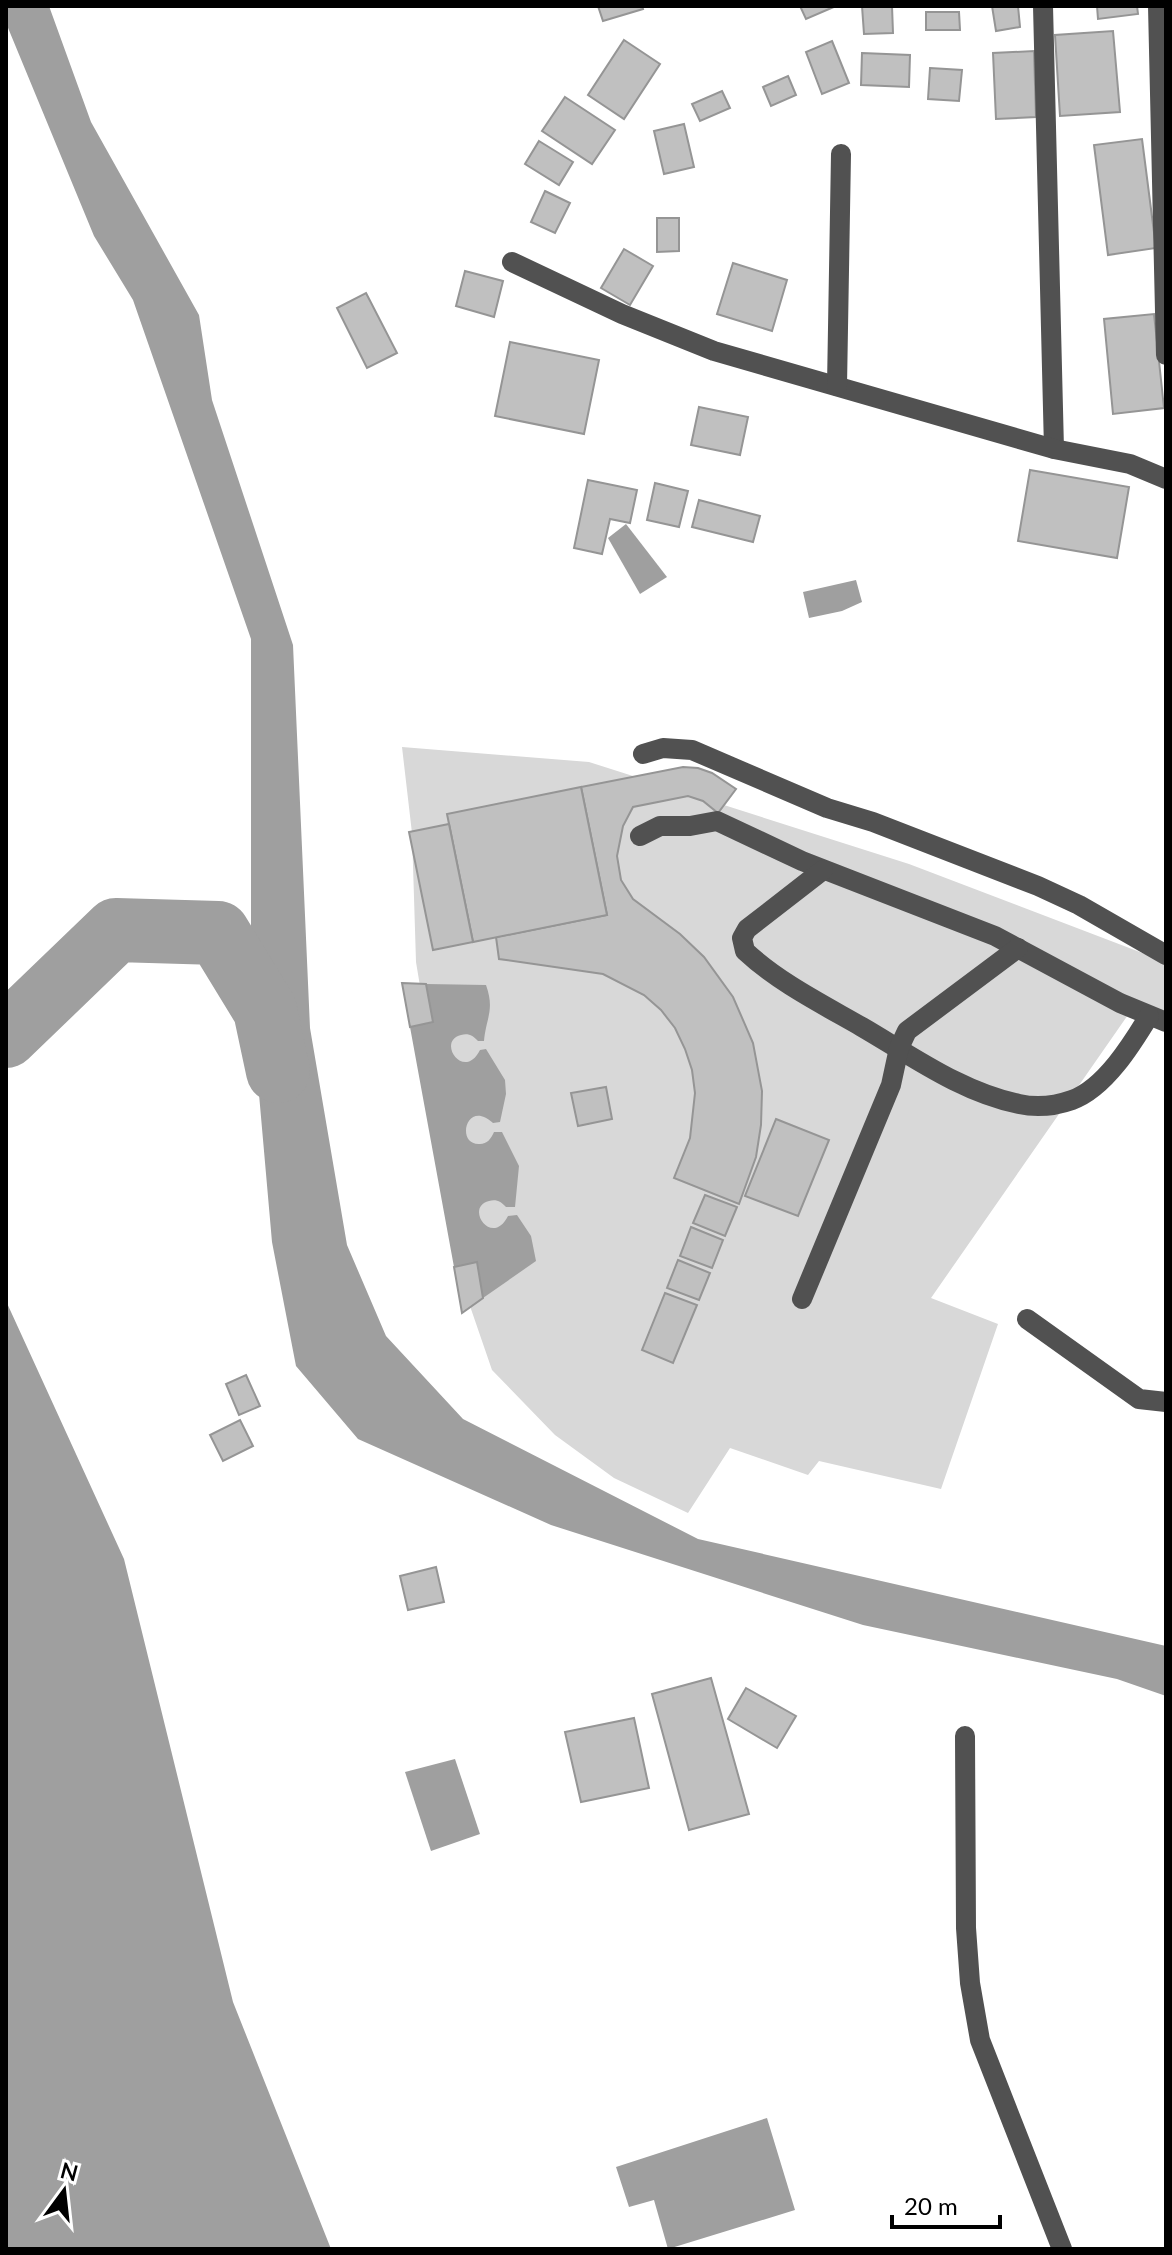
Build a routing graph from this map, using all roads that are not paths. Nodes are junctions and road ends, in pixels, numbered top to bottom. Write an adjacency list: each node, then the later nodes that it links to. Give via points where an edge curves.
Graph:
1 (1043, 6): 7 (street)
2 (1158, 6): 5 (street)
3 (841, 154): 6 (street)
4 (512, 262): 6 (street, via 714,351)
5 (1166, 355)
6 (837, 386): 7 (street)
7 (1054, 449): 8 (street, via 1130,464)
8 (1166, 479)
9 (643, 754): 13 (street, via 663,748 692,750 827,808 1038,886)
10 (640, 836): 11 (street, via 660,826 717,821)
11 (823, 870): 12 (street); 15 (street, via 747,929 742,938 745,951 807,995)
12 (1018, 948): 14 (street); 15 (street, via 915,1023)
13 (1166, 955)
14 (1158, 1019): 15 (street, via 1077,1099 1039,1107 963,1086)
15 (899, 1048): 16 (street, via 891,1085)
16 (802, 1299)
17 (1027, 1319): 18 (street, via 1139,1399)
18 (1166, 1402)
19 (965, 1736): 20 (street, via 966,1928 980,2040)
20 (1062, 2249)

